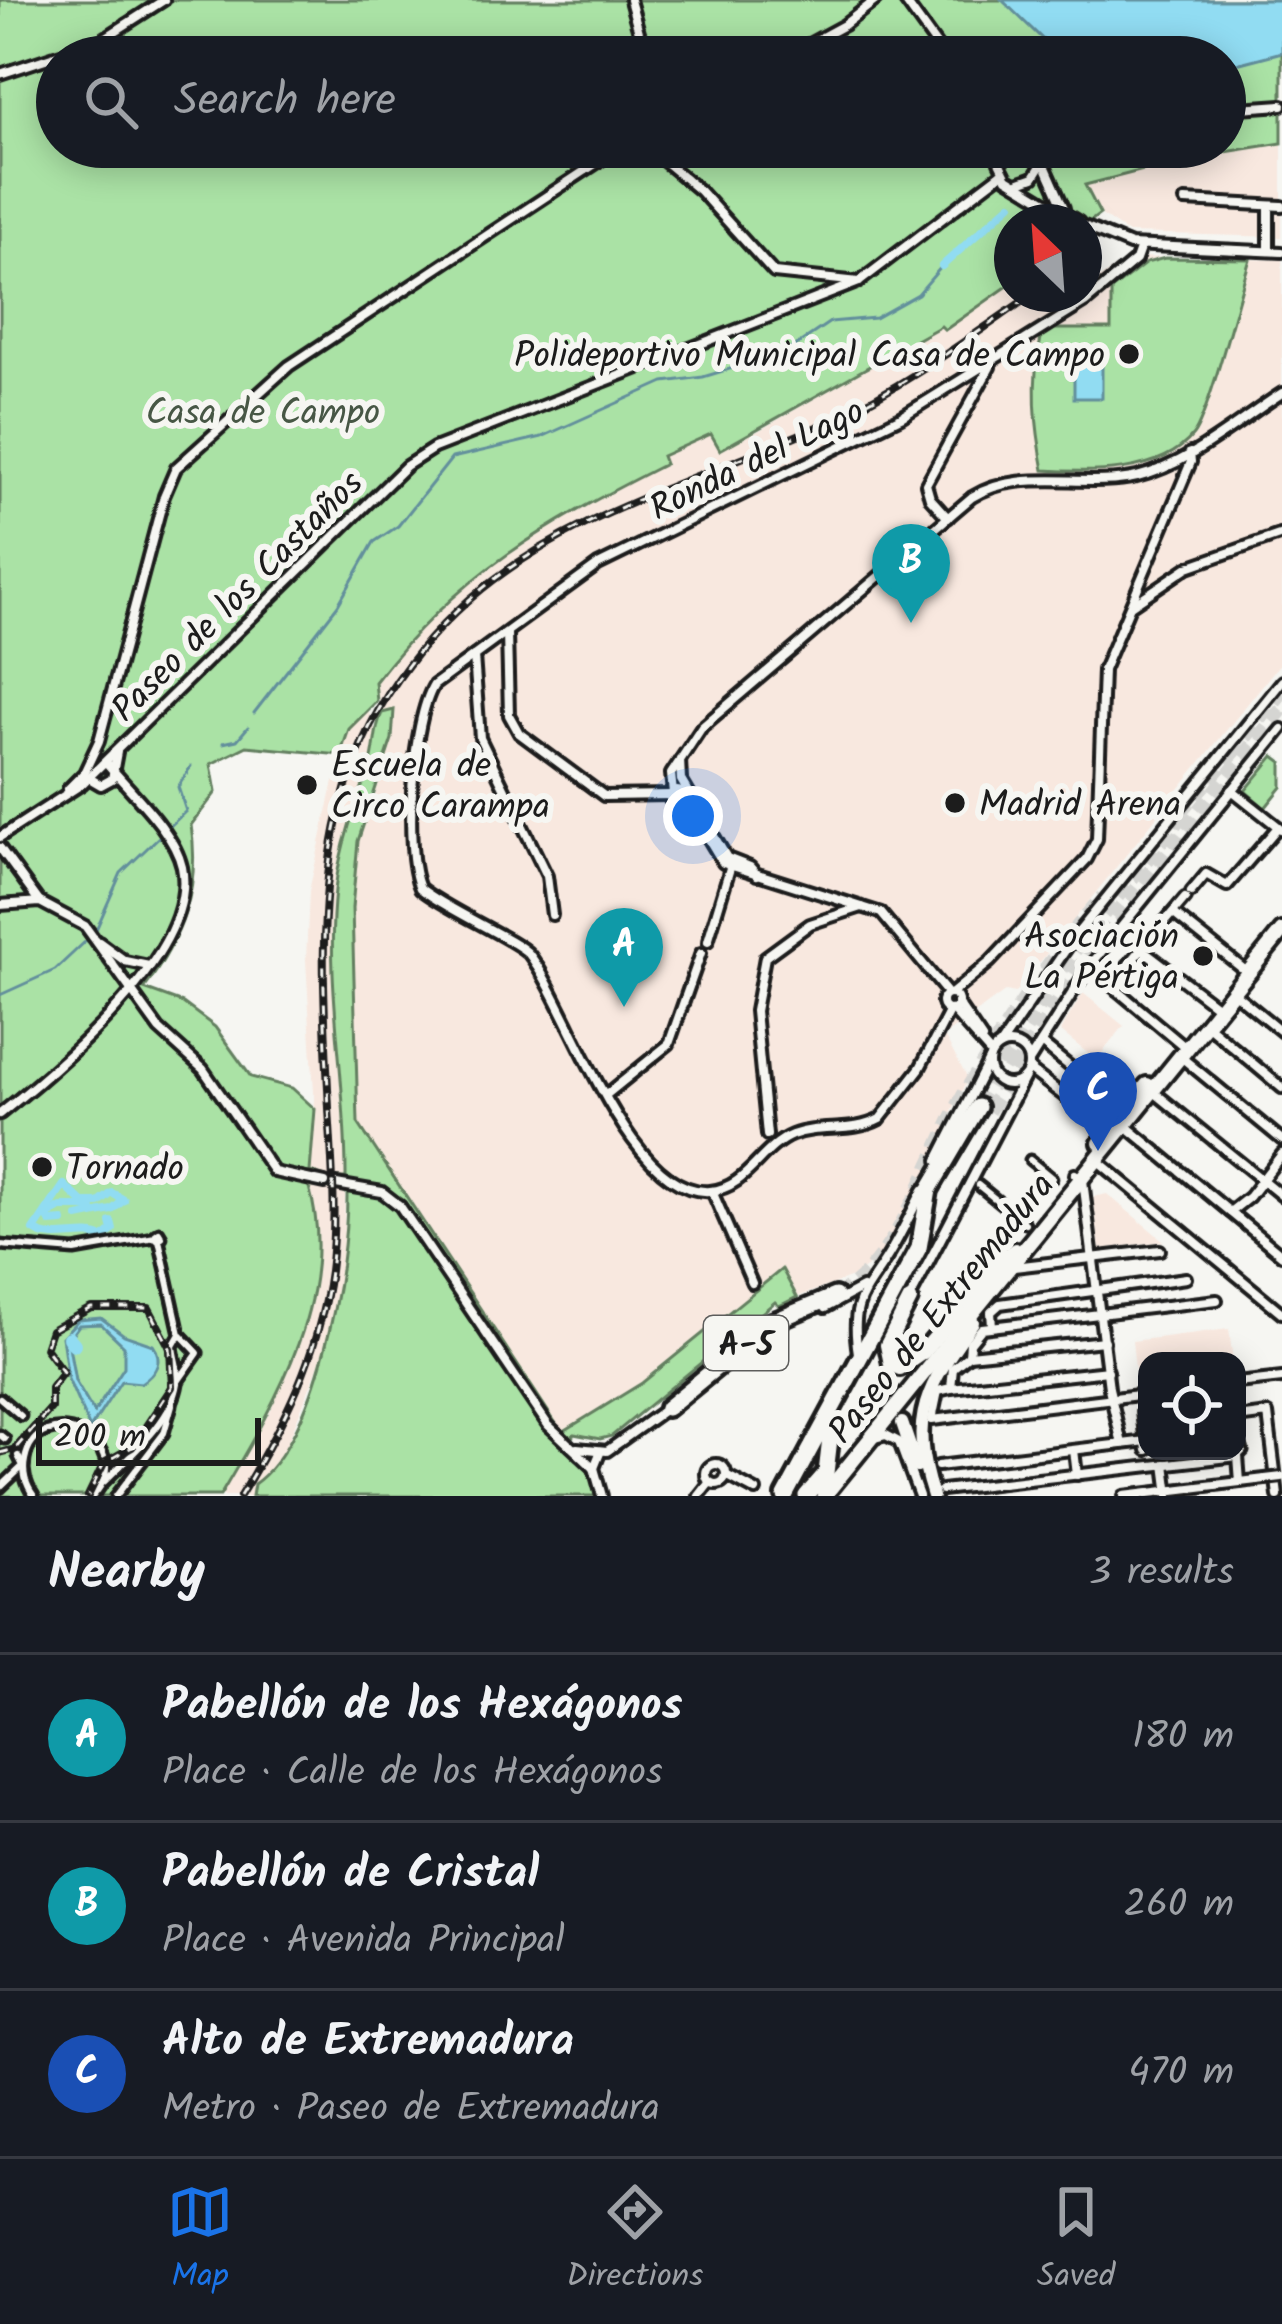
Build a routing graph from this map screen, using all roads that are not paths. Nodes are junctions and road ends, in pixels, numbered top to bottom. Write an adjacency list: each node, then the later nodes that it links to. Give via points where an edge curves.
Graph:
1 (164, 0): 5 (street)
2 (630, 0): 6 (street)
3 (876, 0): 7 (street)
4 (904, 0): 8 (street)
5 (108, 36)
6 (640, 36)
7 (824, 36)
8 (930, 36)
9 (36, 62): 10 (street)
10 (0, 74)
11 (1282, 105): 12 (street)
12 (1246, 108)
13 (589, 168): 42 (street, via 289,366 173,472)
14 (672, 168): 29 (street, via 774,273)
15 (1002, 168): 18 (street)
16 (1039, 168): 19 (street)
17 (1044, 168): 22 (street)
18 (1002, 172): 19 (street); 29 (street, Paseo de los Castaños)
19 (1018, 182): 21 (street)
20 (1185, 201): 23 (street)
21 (1056, 204)
22 (1062, 204)
23 (1270, 206): 24 (street); 27 (street)
24 (1282, 206)
25 (1102, 237): 26 (street)
26 (1141, 246): 27 (street); 30 (street, Ronda del Lago, via 1104,289)
27 (1268, 251): 28 (street)
28 (1282, 251)
29 (860, 283): 43 (street, Paseo de los Castaños, via 434,448 406,466)
30 (989, 360): 33 (street, via 926,484); 36 (street, Ronda del Lago, via 902,417 598,565)
31 (1282, 393): 32 (street)
32 (1190, 454): 33 (street, via 1123,479 996,486); 35 (street)
33 (948, 518): 44 (street, via 702,728)
34 (1282, 534): 35 (street, via 1188,567)
35 (1130, 606): 71 (street, via 1103,670 1097,839 1087,859)
36 (507, 633): 37 (street, Ronda del Lago); 38 (street)
37 (489, 646): 38 (street); 39 (street, Ronda del Lago)
38 (509, 654): 49 (street, via 509,715 519,733 604,796)
39 (475, 656): 61 (street, via 480,738 547,876); 83 (street, Ronda del Lago, via 423,703 412,813 417,881 439,904 528,953)
40 (1282, 681): 78 (street)
41 (1282, 729): 48 (street)
42 (101, 736): 43 (street); 45 (street); 46 (street)
43 (118, 749): 45 (street, Paseo de los Castaños); 47 (street)
44 (680, 759): 49 (street); 54 (street, via 681,780 722,852)
45 (106, 761): 46 (street, Paseo de los Castaños); 47 (street)
46 (86, 776): 47 (street, via 100,784); 51 (street, Paseo de los Castaños)
47 (115, 776): 67 (street, via 180,860 184,885 172,930)
48 (1232, 790): 50 (street); 77 (street, via 1089,967)
49 (672, 794): 53 (street)
50 (1280, 829): 60 (street, via 1227,886 1206,874)
51 (0, 837)
52 (0, 848): 55 (street)
53 (730, 868): 54 (street); 64 (street)
54 (758, 876): 59 (street)
55 (23, 883): 56 (street); 57 (street)
56 (27, 900): 57 (street); 58 (street)
57 (40, 902): 63 (street)
58 (0, 905)
59 (863, 906): 71 (street, via 881,913); 86 (street, via 810,924 765,957 755,1011)
60 (1172, 913): 65 (street); 68 (street)
61 (552, 916)
62 (1281, 926): 68 (main road, Paseo de Extremadura); 70 (main road, Paseo de Extremadura)
63 (97, 940): 67 (street, via 125,961); 69 (street)
64 (708, 941)
65 (1142, 949): 72 (street); 79 (street, via 1111,985)
66 (701, 952): 83 (street, via 669,1044)
67 (150, 966): 69 (street)
68 (1242, 968): 72 (main road, Paseo de Extremadura)
69 (131, 988): 84 (street); 94 (street, via 159,1029 203,1069 274,1172)
70 (1233, 992): 72 (main road, Paseo de Extremadura); 74 (street)
71 (950, 999): 78 (street); 97 (street, via 920,1068 880,1119 798,1132 739,1181)
72 (1216, 1006): 75 (main road, Paseo de Extremadura); 79 (main road, Paseo de Extremadura)
73 (1282, 1013): 74 (street)
74 (1273, 1024): 76 (street)
75 (1207, 1025): 79 (main road, Paseo de Extremadura); 81 (street)
76 (1282, 1032)
77 (1041, 1042): 80 (street); 85 (street)
78 (991, 1049): 80 (street, via 1018,1045); 80 (street, via 1000,1082); 108 (street, via 892,1249)
79 (1183, 1049): 82 (main road, Paseo de Extremadura); 85 (main road, Paseo de Extremadura); 87 (street)
80 (1028, 1069): 85 (street); 112 (street)
81 (1282, 1088)
82 (1152, 1091): 85 (main road, Paseo de Extremadura); 93 (street)
83 (606, 1095): 97 (street, via 667,1180)
84 (0, 1114)
85 (1123, 1122): 90 (main road, Paseo de Extremadura); 91 (main road, Paseo de Extremadura); 99 (street)
86 (767, 1135)
87 (1282, 1140)
88 (1282, 1154): 93 (street)
89 (1030, 1160): 92 (street)
90 (1098, 1161): 91 (main road, Paseo de Extremadura); 114 (street)
91 (1079, 1177): 104 (main road, Paseo de Extremadura); 105 (street)
92 (1052, 1180)
93 (1263, 1180): 98 (street); 99 (street)
94 (325, 1183)
95 (337, 1184): 142 (street, via 382,1192 400,1206 492,1348)
96 (978, 1185): 100 (street)
97 (712, 1191): 107 (street)
98 (1282, 1196)
99 (1230, 1212): 103 (street)
100 (1025, 1223)
101 (0, 1246): 117 (street, via 75,1251 157,1238)
102 (1160, 1250): 105 (street)
103 (1282, 1255)
104 (1015, 1258): 105 (street); 110 (main road, Paseo de Extremadura); 112 (main road, via 1003,1257 900,1368 887,1345); 122 (main road, Paseo de Extremadura)
105 (1093, 1258): 109 (street)
106 (1186, 1278): 109 (street)
107 (752, 1283)
108 (862, 1288): 120 (street, via 854,1317); 131 (street, via 776,1328)
109 (1097, 1288): 115 (street); 116 (street, via 996,1306)
110 (995, 1289): 139 (main road, Paseo de Extremadura); 164 (main road, via 945,1360 922,1410)
111 (835, 1296): 131 (highway, A-5, via 772,1322)
112 (910, 1300)
113 (1217, 1300): 115 (street)
114 (1282, 1313)
115 (1100, 1315): 116 (street); 118 (street)
116 (990, 1327): 119 (street, via 970,1343)
117 (180, 1334): 124 (street, via 173,1346); 124 (street, via 198,1353)
118 (1104, 1341): 119 (street); 121 (street)
119 (969, 1355): 126 (street, via 953,1368)
120 (858, 1356): 161 (highway); 163 (highway, via 919,1248 929,1190 983,1109 940,1192 928,1249 833,1426)
121 (1108, 1371): 126 (street); 128 (street)
122 (916, 1374)
123 (1282, 1378): 125 (street)
124 (179, 1380): 130 (street)
125 (1246, 1382)
126 (951, 1388): 128 (street, via 932,1400 932,1420)
127 (1138, 1394): 128 (street)
128 (1111, 1396): 141 (street)
129 (0, 1398): 134 (street)
130 (172, 1402): 157 (street); 168 (street, via 164,1433)
131 (667, 1408): 144 (street)
132 (1138, 1412): 133 (street)
133 (1130, 1413)
134 (21, 1416)
135 (1246, 1417): 173 (street, via 1268,1414)
136 (902, 1423): 164 (main road)
137 (44, 1425): 138 (street)
138 (53, 1429): 151 (street, via 34,1441); 157 (street, via 74,1428 95,1441 106,1460)
139 (874, 1438): 163 (main road, Paseo de Extremadura); 164 (street, via 899,1442)
140 (1138, 1442): 141 (street)
141 (1122, 1444): 143 (street)
142 (569, 1446): 144 (street); 153 (street)
143 (1074, 1450): 152 (street); 155 (street)
144 (603, 1452): 153 (street)
145 (18, 1456): 151 (street)
146 (1149, 1460): 150 (street)
147 (1171, 1460): 149 (street)
148 (1238, 1460): 159 (street)
149 (1165, 1464): 150 (street); 165 (street)
150 (1150, 1465): 155 (street)
151 (23, 1466): 160 (street); 166 (street)
152 (938, 1466)
153 (595, 1470): 169 (street)
154 (726, 1475): 158 (street); 158 (street, via 711,1466); 162 (street)
155 (1076, 1475): 164 (street)
156 (1282, 1477): 159 (street, bridge)
157 (104, 1482): 167 (street)
158 (710, 1482): 170 (street)
159 (1240, 1482): 165 (street)
160 (0, 1488)
161 (789, 1490)
162 (756, 1491)
163 (816, 1493)
164 (927, 1493): 171 (street)
165 (1168, 1494): 172 (street)
166 (34, 1496)
167 (93, 1496)
168 (116, 1496)
169 (602, 1496)
170 (699, 1496)
171 (907, 1496)
172 (1124, 1496)
173 (1278, 1496)

